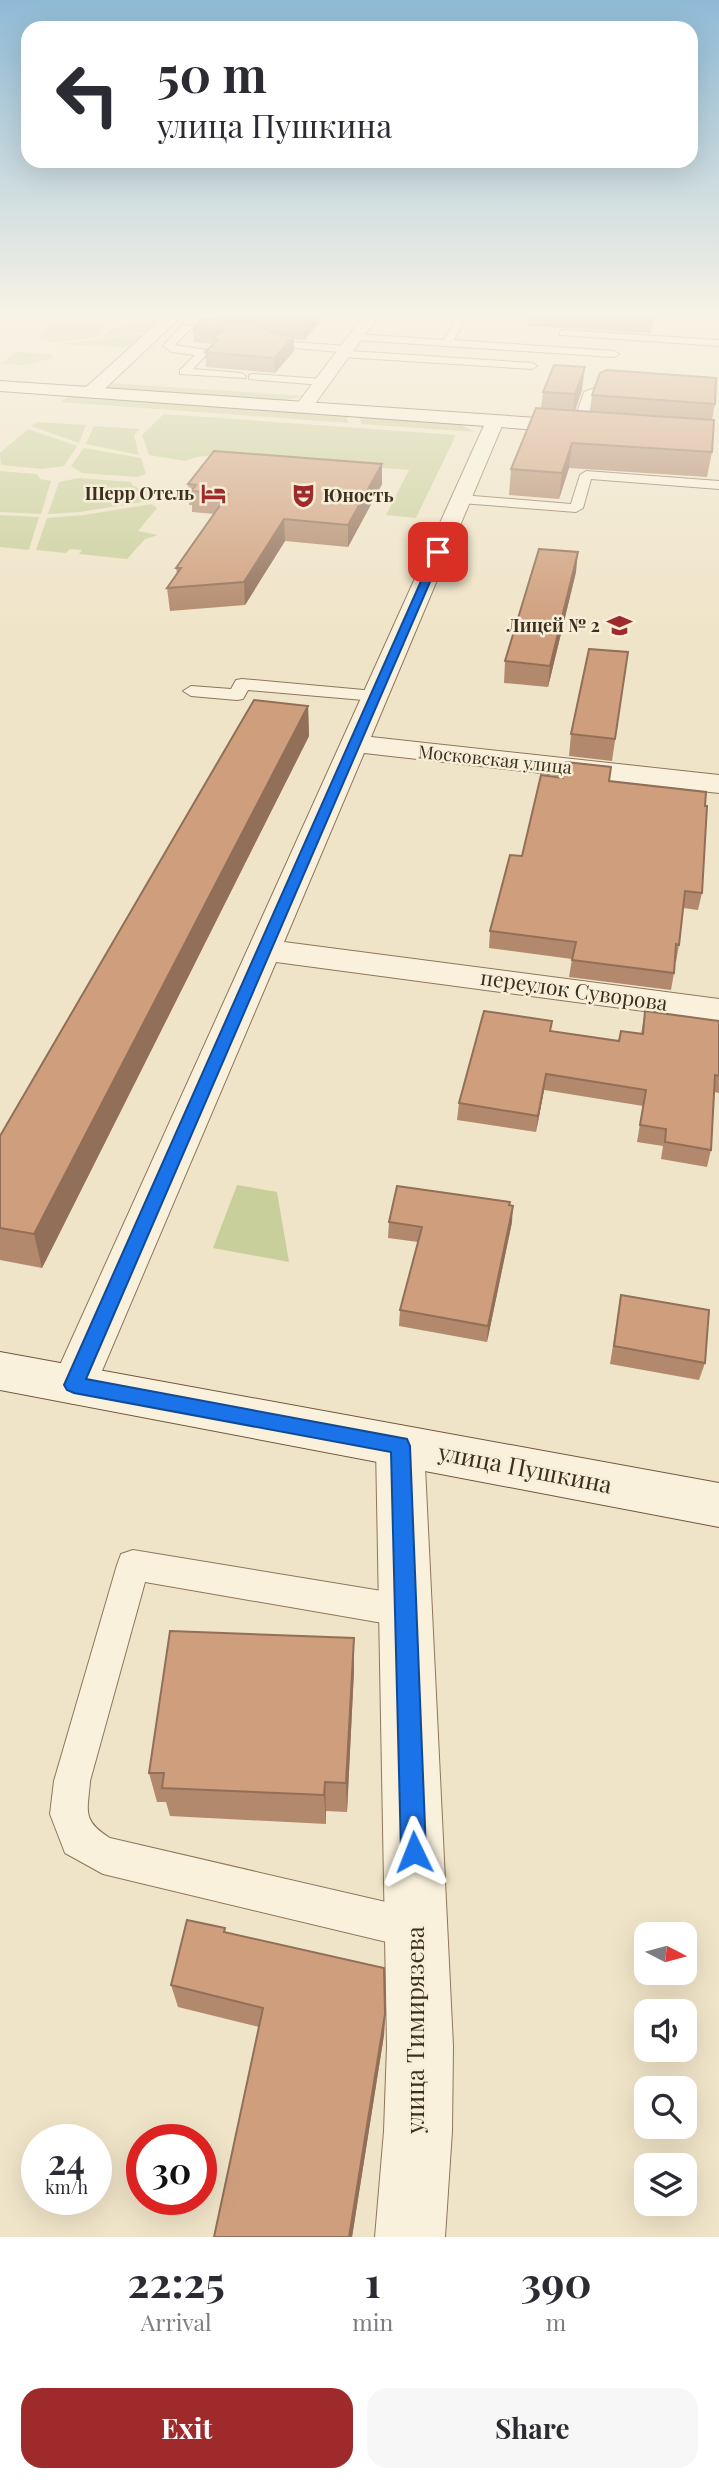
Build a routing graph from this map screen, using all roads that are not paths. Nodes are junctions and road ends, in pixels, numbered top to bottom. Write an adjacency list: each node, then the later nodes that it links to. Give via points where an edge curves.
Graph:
1 (471, 419): 3 (street)
2 (581, 419): 4 (lane)
3 (495, 421): 4 (street); 7 (street)
4 (578, 427): 5 (street)
5 (604, 429)
6 (719, 485): 7 (lane, via 586,475 576,508)
7 (461, 499): 9 (street)
8 (191, 691): 9 (lane, via 237,695 242,684)
9 (375, 696): 10 (street)
10 (354, 744): 11 (street, Московская улица); 12 (street)
11 (719, 784)
12 (264, 950): 13 (street, переулок Суворова); 15 (street)
13 (719, 1010)
14 (0, 1371): 15 (street, улица Пушкина)
15 (74, 1385): 16 (street, улица Пушкина)
16 (400, 1446): 17 (street, улица Пушкина); 18 (street, улица Тимирязева)
17 (719, 1505)
18 (406, 1612): 19 (street, улица Тимирязева); 19 (lane, via 133,1565 72,1781 69,1814 78,1840 103,1855)
19 (416, 1929): 20 (street, улица Тимирязева, via 419,2092)
20 (410, 2237)

